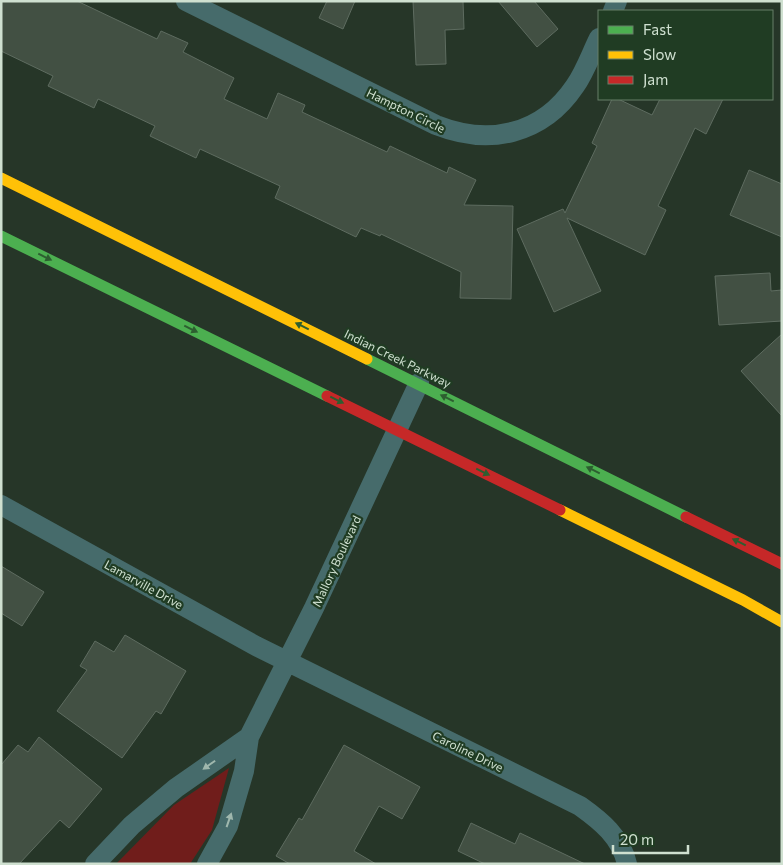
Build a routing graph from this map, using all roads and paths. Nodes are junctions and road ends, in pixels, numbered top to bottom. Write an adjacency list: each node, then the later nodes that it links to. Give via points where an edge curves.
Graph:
1 (186, 1): 2 (street, Hampton Circle, via 436,125 472,136 518,131 552,113 576,85)
2 (598, 40)
3 (1, 178): 5 (street, Indian Creek Parkway, one-way to 3)
4 (1, 236): 6 (street, one-way to 6)
5 (419, 383): 6 (street, Mallory Boulevard); 8 (street, Indian Creek Parkway, one-way to 5)
6 (397, 430): 9 (street, one-way to 9); 10 (street, Mallory Boulevard)
7 (1, 505): 10 (street, Lamarville Drive)
8 (782, 564)
9 (782, 622)
10 (287, 662): 11 (street, Mallory Boulevard); 14 (street, Caroline Drive, via 580,806 604,823 624,851)
11 (249, 737): 12 (street, one-way to 12, via 176,788 132,825); 13 (street, one-way to 11, via 228,826 244,771)
12 (95, 864)
13 (207, 864)
14 (627, 864)

